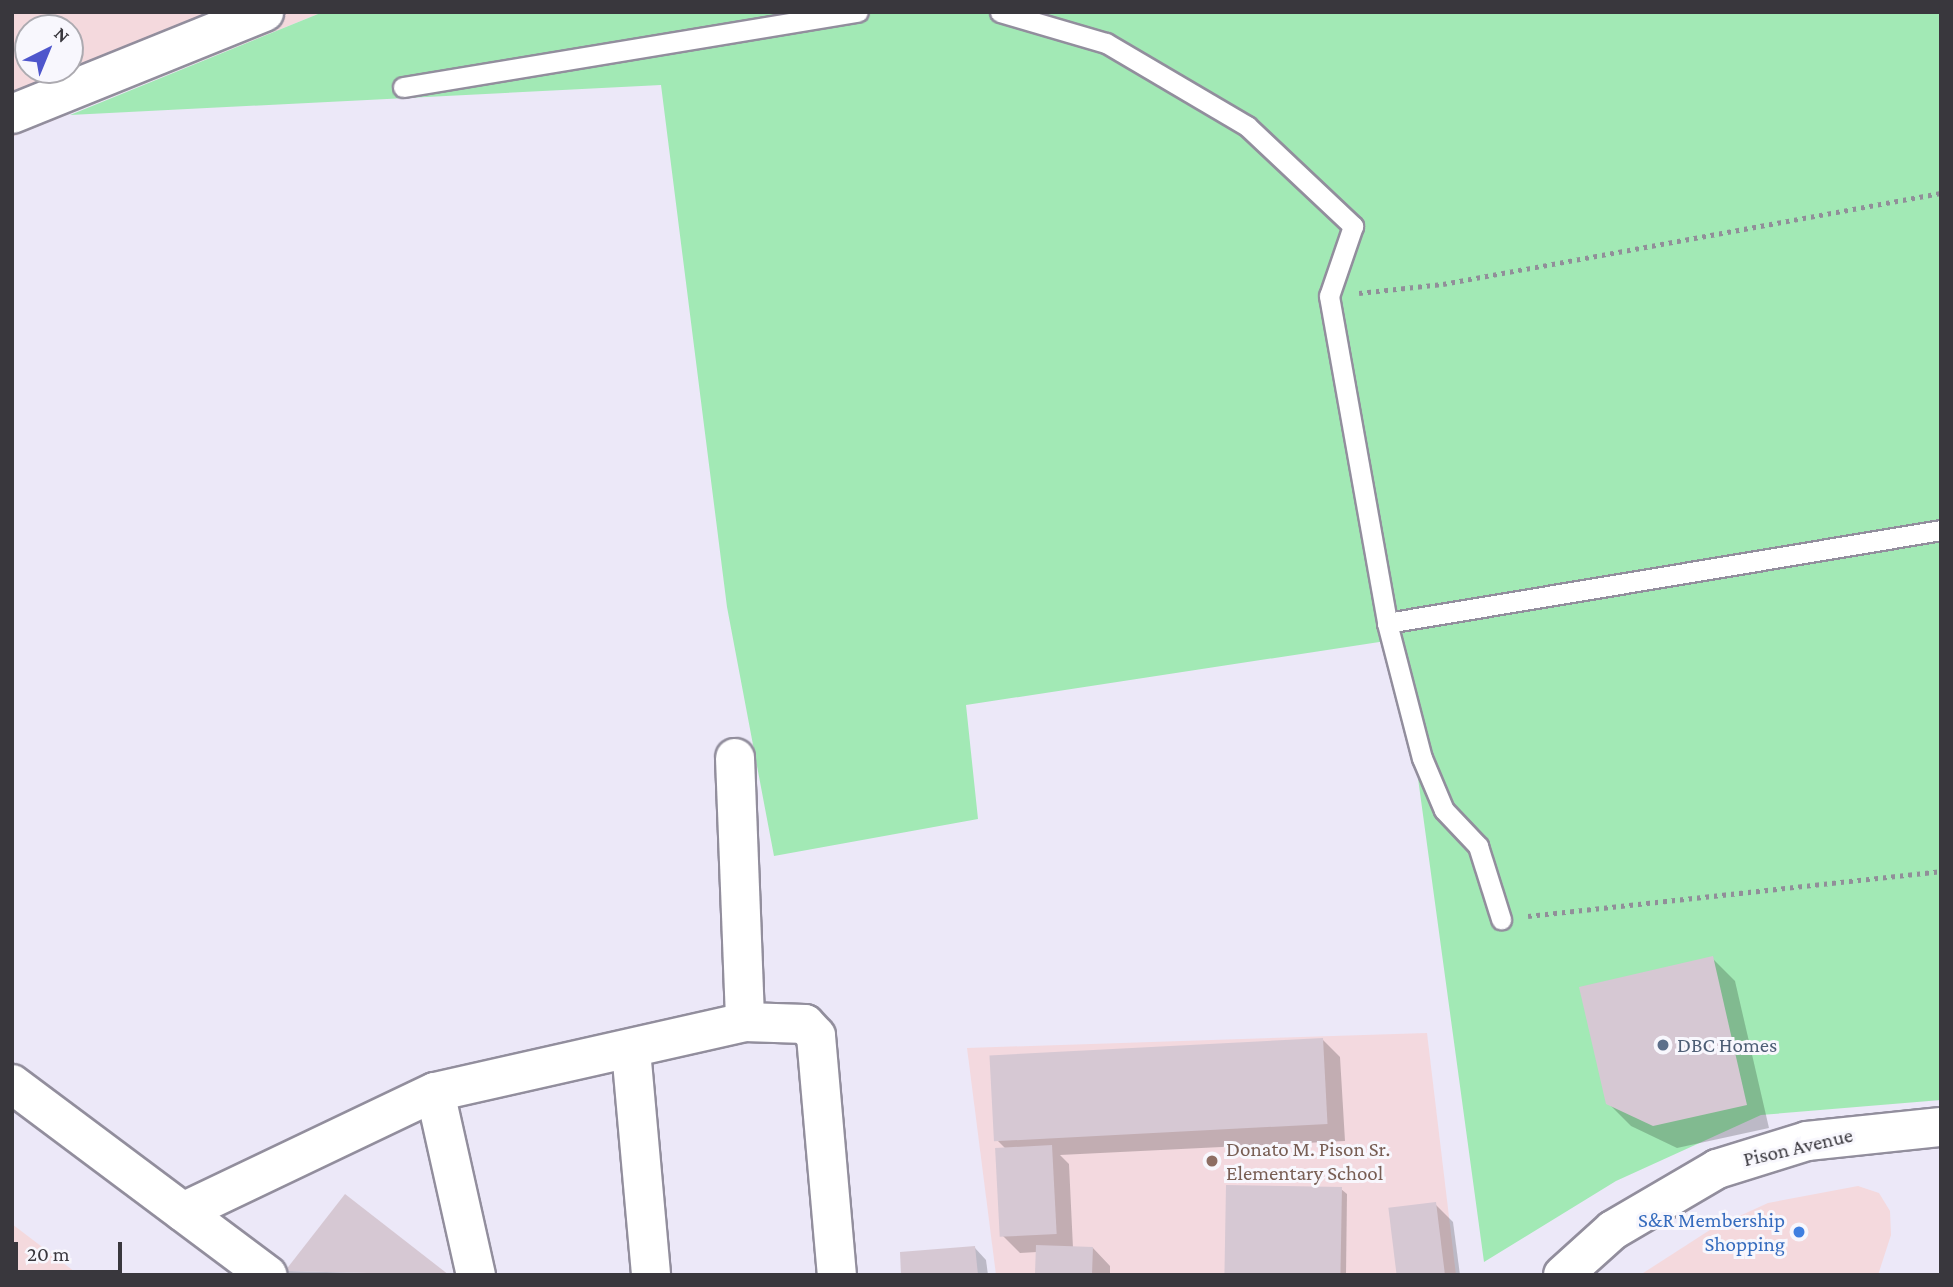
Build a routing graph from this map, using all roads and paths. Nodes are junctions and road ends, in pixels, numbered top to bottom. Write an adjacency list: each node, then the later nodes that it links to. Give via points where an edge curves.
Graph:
1 (264, 12): 5 (street)
2 (858, 12): 4 (lane)
3 (1000, 12): 7 (lane, via 1106,43 1247,126 1353,226)
4 (403, 87)
5 (12, 114)
6 (1941, 193): 7 (path, via 1443,284)
7 (1329, 296): 9 (lane)
8 (1941, 530): 9 (lane)
9 (1387, 624): 12 (lane, via 1422,758 1444,810 1478,846)
10 (735, 758): 13 (street)
11 (1941, 871): 12 (path)
12 (1501, 919)
13 (746, 1021): 14 (street); 22 (street, via 790,1019 816,1036)
14 (632, 1050): 16 (street); 21 (street)
15 (12, 1083): 18 (street)
16 (435, 1092): 18 (street); 20 (street)
17 (1941, 1127): 23 (street, Pison Avenue, via 1807,1141 1717,1169 1613,1230)
18 (183, 1212): 19 (street)
19 (267, 1275)
20 (476, 1275)
21 (651, 1275)
22 (837, 1275)
23 (1563, 1275)

